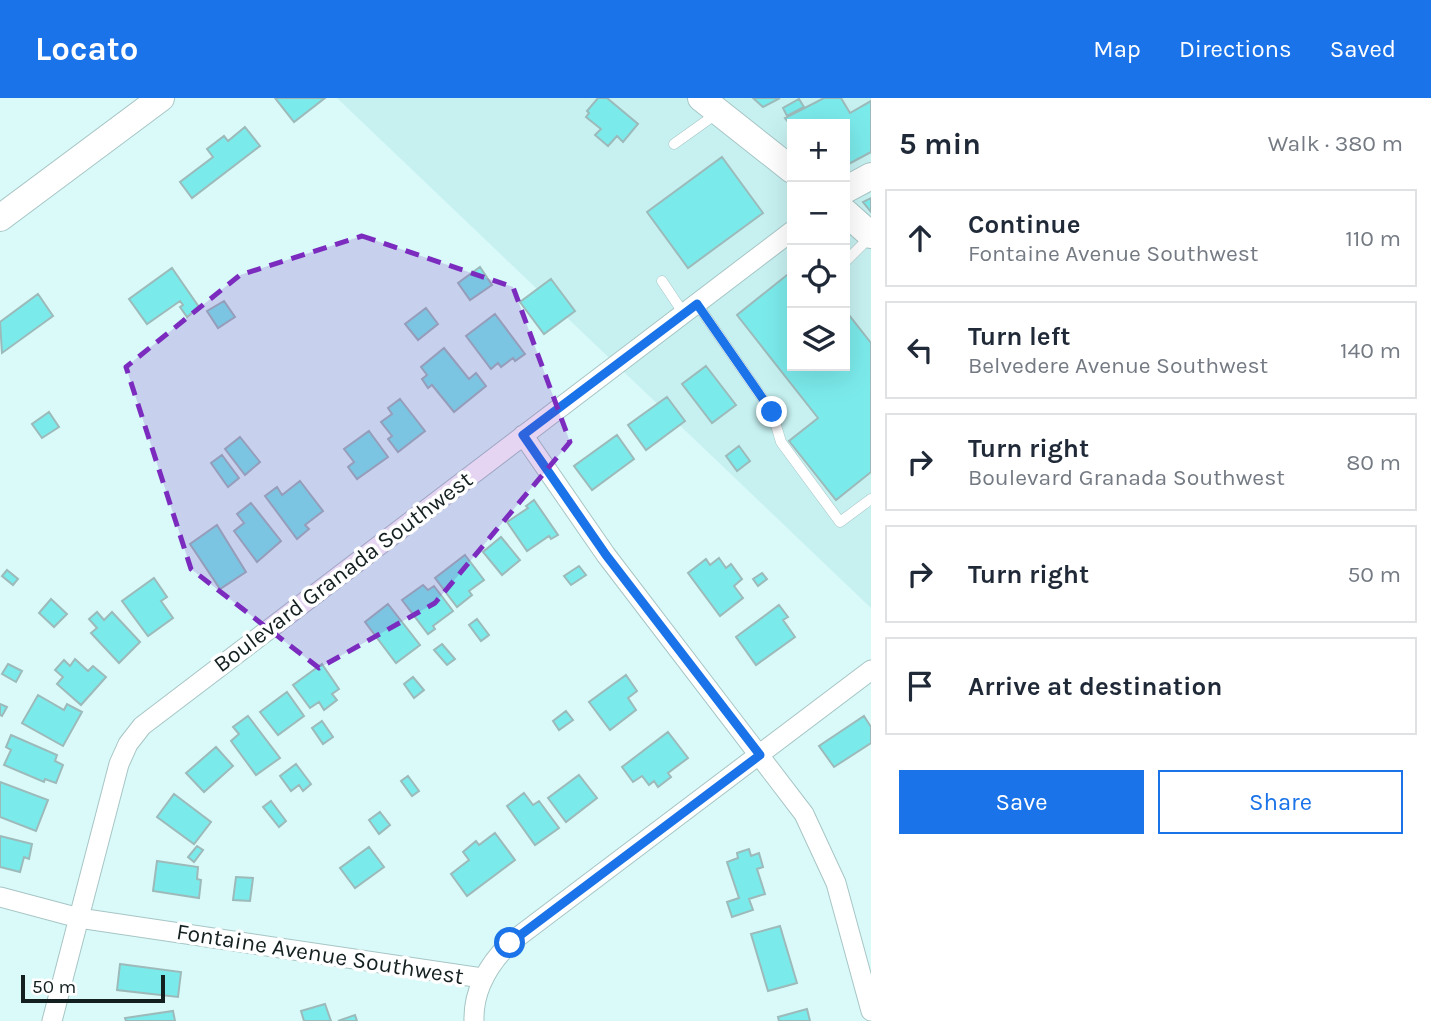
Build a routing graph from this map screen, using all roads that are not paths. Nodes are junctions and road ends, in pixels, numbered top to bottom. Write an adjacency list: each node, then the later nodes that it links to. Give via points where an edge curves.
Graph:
1 (161, 98): 8 (street)
2 (710, 105): 3 (lane); 4 (street)
3 (674, 144)
4 (787, 166)
5 (871, 176): 6 (street)
6 (850, 187)
7 (850, 216): 10 (street)
8 (0, 218)
9 (787, 235): 13 (street, Boulevard Granada Southwest)
10 (871, 235): 11 (lane)
11 (850, 257)
12 (662, 281): 13 (lane)
13 (690, 309): 14 (street, Boulevard Granada Southwest); 15 (lane, via 772,412 781,442 840,522)
14 (523, 435): 17 (street, via 606,555); 19 (street, Boulevard Granada Southwest, via 142,726 119,764)
15 (871, 499)
16 (871, 670): 17 (street, Fontaine Avenue Southwest)
17 (760, 755): 20 (street, Fontaine Avenue Southwest, via 510,943); 22 (street, via 804,814 836,883)
18 (0, 897): 19 (street, Fontaine Avenue Southwest)
19 (79, 918): 20 (street, Fontaine Avenue Southwest); 21 (street, Boulevard Granada Southwest)
20 (482, 978): 25 (street)
21 (58, 998): 23 (street, Boulevard Granada Southwest); 24 (street)
22 (871, 1011)
23 (52, 1021)
24 (64, 1021)
25 (474, 1021)

